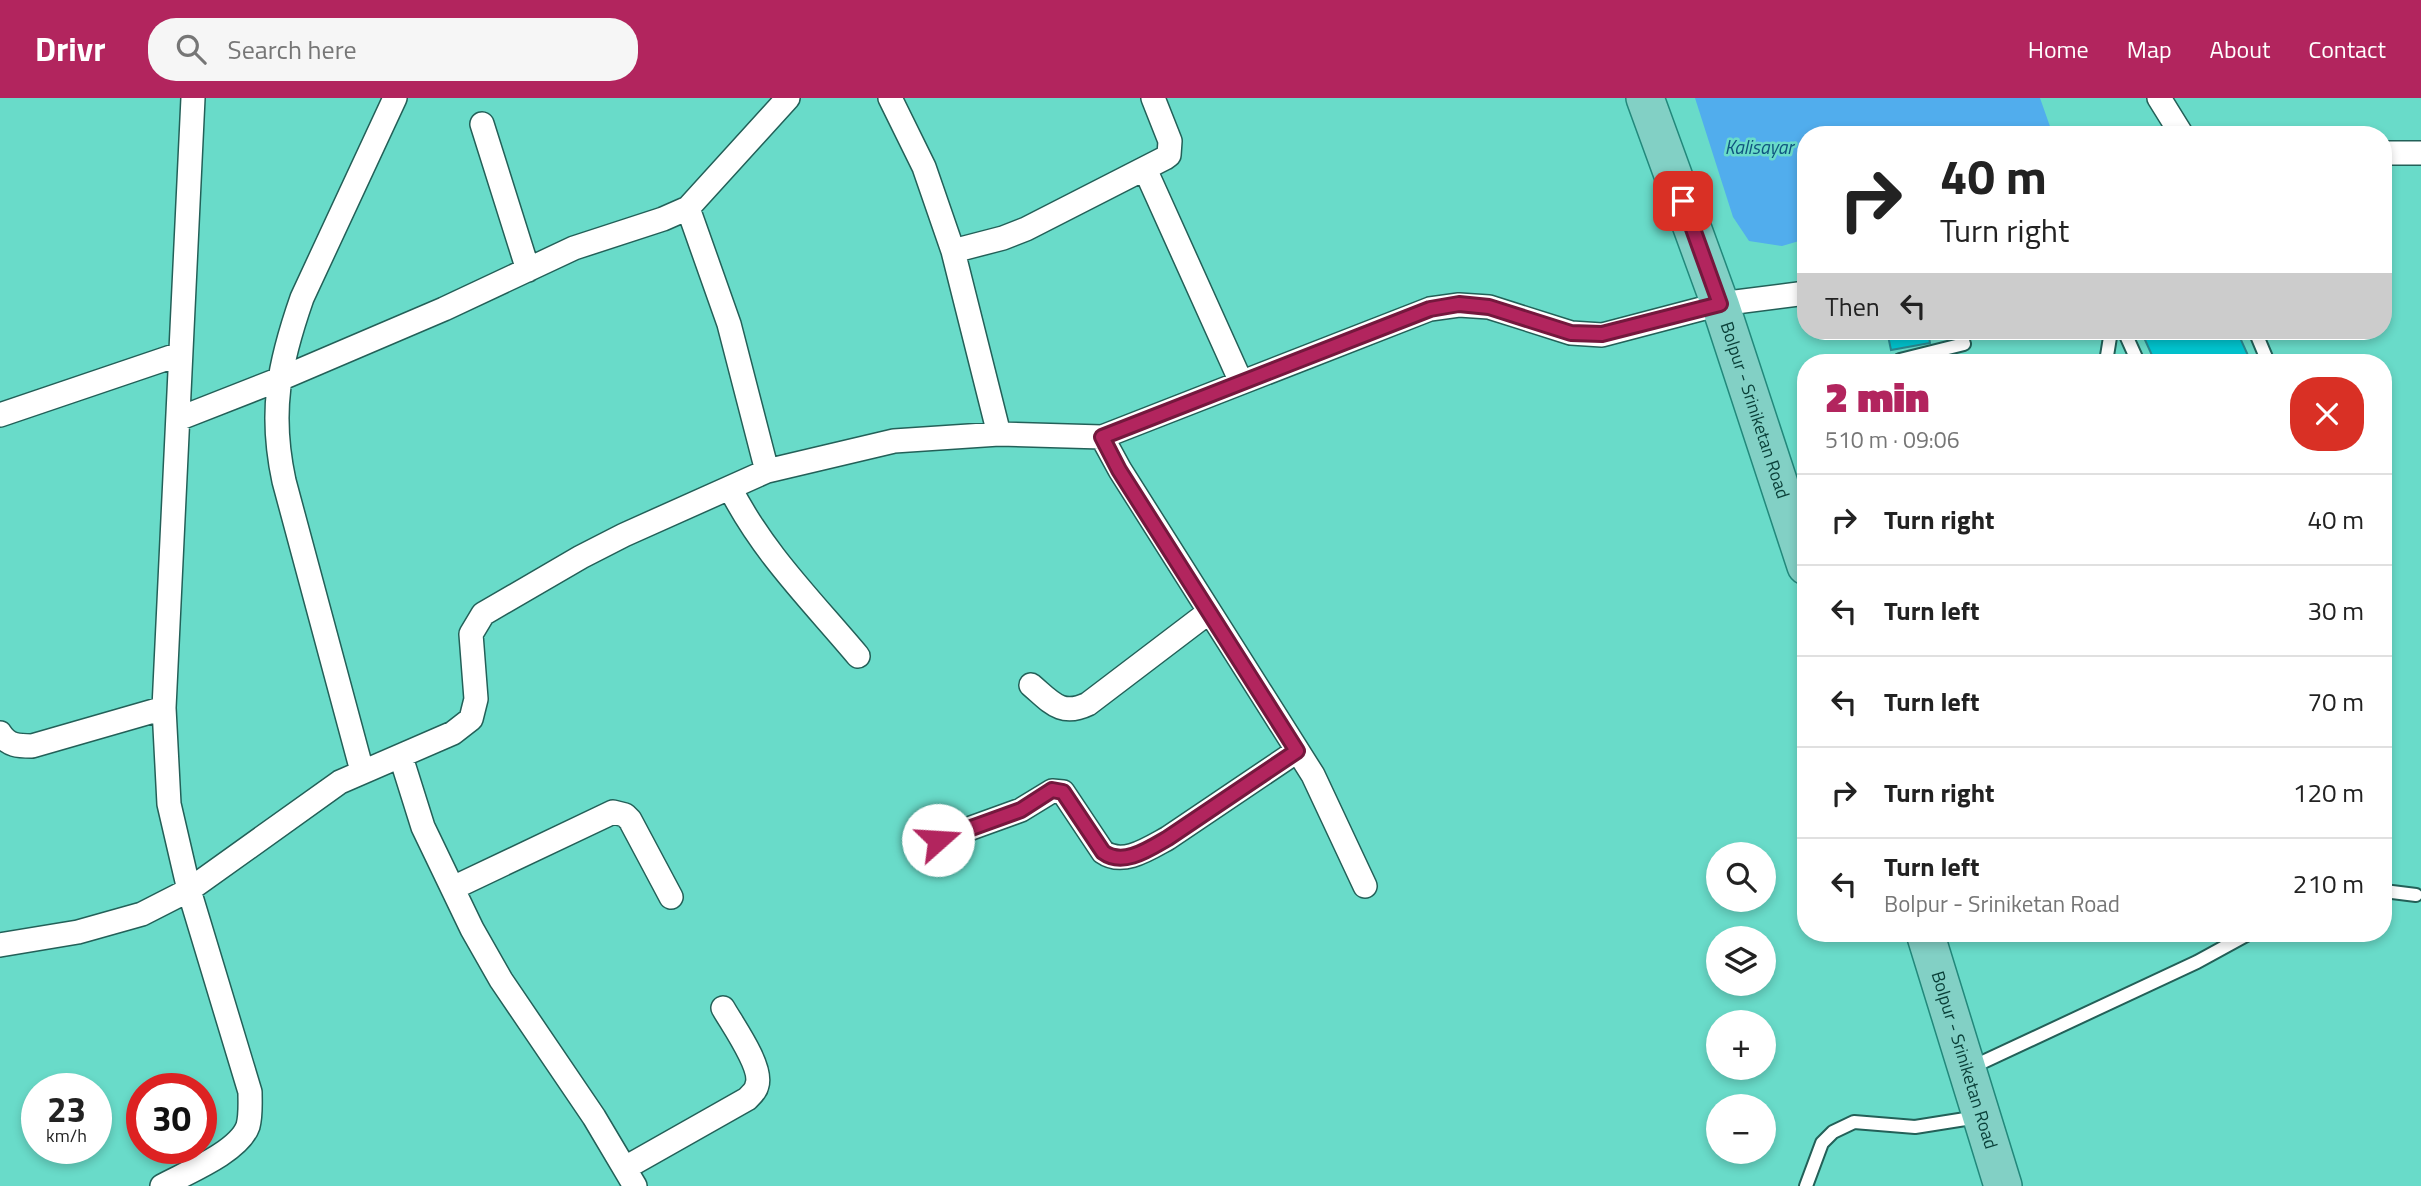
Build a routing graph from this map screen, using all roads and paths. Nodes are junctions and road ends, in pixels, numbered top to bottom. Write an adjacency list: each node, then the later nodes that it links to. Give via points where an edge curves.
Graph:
1 (193, 98): 19 (street)
2 (395, 98): 21 (street, via 312,273 291,330)
3 (788, 98): 13 (street)
4 (890, 98): 14 (street, via 924,167)
5 (1153, 98): 12 (street, via 1171,146 1169,155)
6 (1645, 98): 17 (main road, Bolpur - Sriniketan Road)
7 (2159, 98): 9 (street)
8 (482, 124): 15 (street)
9 (2176, 126)
10 (2392, 153): 11 (street)
11 (2421, 153)
12 (1145, 169): 14 (street, via 1026,229); 22 (street)
13 (688, 208): 15 (street, via 574,248); 27 (street, via 729,324)
14 (953, 251): 25 (street)
15 (528, 270): 21 (street)
16 (1797, 294): 17 (street)
17 (1720, 304): 22 (street, via 1602,334 1571,333 1489,307 1459,304 1430,309); 29 (main road, Bolpur - Sriniketan Road)
18 (1963, 340): 20 (lane, via 1964,344)
19 (180, 354): 23 (street); 24 (street)
20 (1925, 354)
21 (281, 379): 24 (street); 37 (street, via 275,419 284,481)
22 (1241, 382): 26 (street)
23 (0, 415)
24 (178, 419): 33 (street)
25 (999, 434): 26 (street); 27 (street, via 894,441)
26 (1102, 437): 30 (street)
27 (767, 471): 28 (street)
28 (730, 488): 31 (street, via 783,571); 36 (street, via 592,551 483,614 471,634 476,699 471,719 453,733)
29 (1797, 529)
30 (1209, 612): 32 (street, via 1075,710 1054,705); 35 (street)
31 (858, 656)
32 (1031, 685)
33 (164, 708): 34 (street, via 32,746 13,745); 41 (street, via 169,804)
34 (0, 733)
35 (1297, 751): 38 (street, via 1168,838 1121,859 1103,852 1058,790 1021,810); 39 (street, via 1318,784)
36 (401, 757): 37 (street); 40 (street, via 423,827)
37 (362, 771): 41 (street, via 321,794)
38 (938, 840)
39 (1365, 886)
40 (453, 888): 44 (street, via 618,812 630,820); 51 (street, via 501,980)
41 (188, 890): 47 (street, via 125,920); 52 (street, via 250,1092 250,1111 248,1127 239,1141)
42 (2392, 892): 43 (lane)
43 (2416, 895)
44 (671, 897)
45 (1928, 942): 49 (main road, Bolpur - Sriniketan Road)
46 (2234, 942): 49 (lane)
47 (0, 945)
48 (723, 1008): 51 (street, via 755,1066 758,1084 754,1092)
49 (1967, 1070): 50 (main road, Bolpur - Sriniketan Road)
50 (1982, 1116): 53 (lane, via 1915,1127 1853,1122 1822,1143); 54 (main road, Bolpur - Sriniketan Road)
51 (630, 1177)
52 (162, 1186)
53 (1806, 1186)
54 (2003, 1186)

